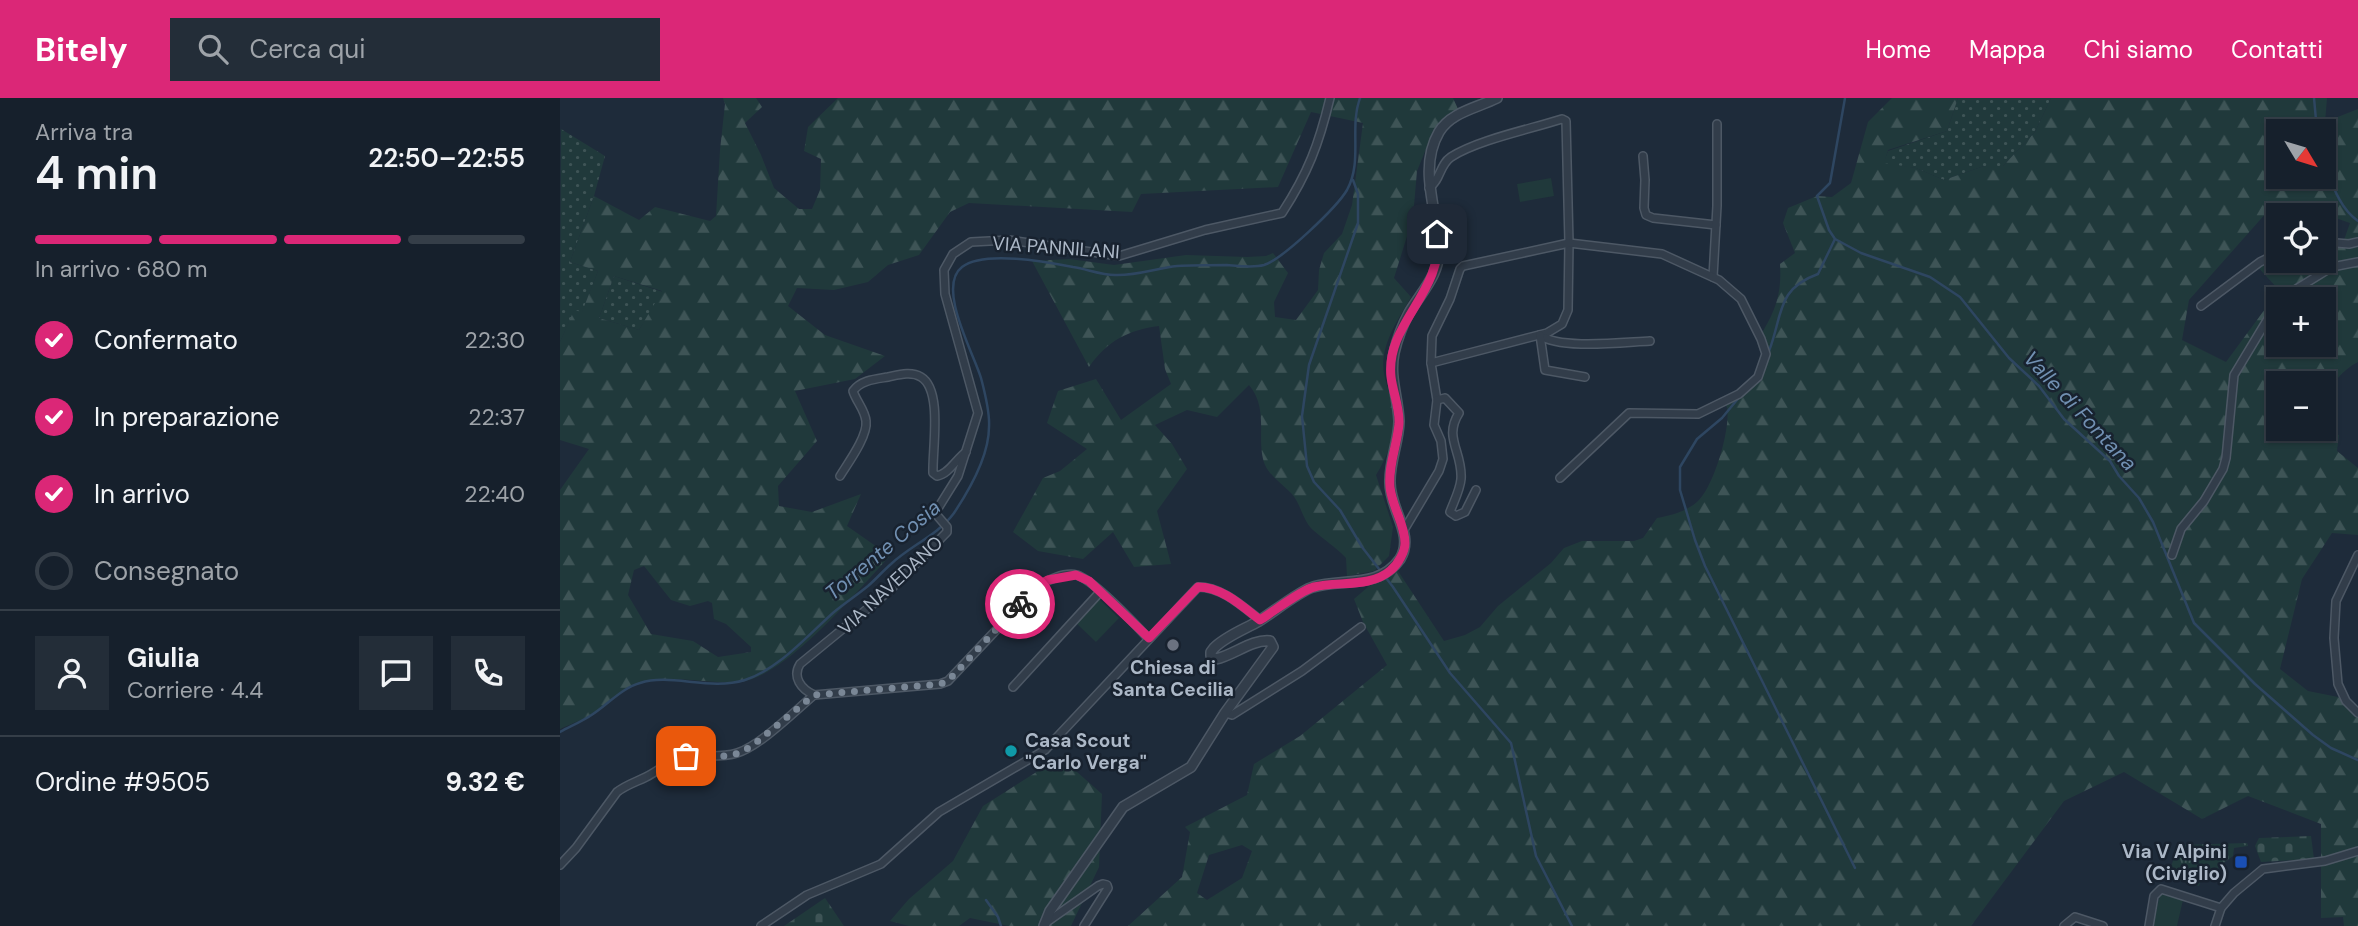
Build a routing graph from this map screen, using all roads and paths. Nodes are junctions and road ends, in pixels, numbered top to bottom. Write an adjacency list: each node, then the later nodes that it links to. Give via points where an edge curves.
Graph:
1 (1330, 98): 23 (street, VIA PANNILANI, via 1320,138 1282,213 1119,256 1009,240 971,242 953,254 944,270 945,294)
2 (1497, 98): 5 (street, via 1458,115 1438,133)
3 (1717, 124): 6 (street)
4 (1643, 156): 6 (street, via 1646,215)
5 (1429, 188): 8 (street, via 1450,158 1562,119 1568,143); 28 (street, via 1439,249 1435,270 1408,314 1391,376 1399,424 1390,484 1392,505)
6 (1716, 225): 12 (street)
7 (2358, 242): 9 (street)
8 (1569, 243): 12 (street, via 1662,254); 16 (street, via 1568,310 1562,324); 18 (street, via 1463,266 1432,336)
9 (2336, 243)
10 (2266, 259): 14 (street)
11 (2358, 262): 13 (street, via 2332,267)
12 (1713, 277): 26 (street, via 1741,299 1762,339 1766,354 1758,377 1739,394 1698,414 1629,413)
13 (2301, 287)
14 (2201, 306)
15 (2266, 322): 29 (street, via 2234,374 2223,469 2181,529)
16 (1540, 335): 17 (street, via 1564,344); 18 (street); 19 (street)
17 (1650, 341)
18 (1431, 363): 22 (street)
19 (1545, 370): 20 (street); 21 (street)
20 (1585, 377)
21 (1542, 379)
22 (1437, 400): 27 (street, via 1445,398 1459,413 1451,425 1461,478 1450,512 1456,516 1465,512); 28 (street, via 1434,425 1443,459)
23 (978, 414): 24 (street, VIA NAVEDANO)
24 (967, 452): 25 (street, via 943,475 933,473 934,401 920,376 901,374 855,387 866,429); 36 (street, VIA NAVEDANO, via 935,513 947,532 889,591 796,670 800,684)
25 (840, 476)
26 (1560, 478)
27 (1476, 490)
28 (1404, 530): 32 (street, via 1406,546 1390,571 1361,582 1312,587)
29 (2172, 555)
30 (2358, 555): 38 (street, via 2336,601 2334,638 2338,684)
31 (1100, 592): 34 (street); 35 (street); 36 (street, via 1076,575 1048,580 940,684)
32 (1260, 620): 34 (street, via 1233,599 1198,587); 37 (street, via 1210,652 1220,658 1261,641 1270,641 1273,647)
33 (1361, 627): 37 (street, via 1232,715)
34 (1149, 638): 43 (street, via 1045,750 939,812 881,864 807,895)
35 (1013, 687)
36 (814, 695): 40 (street, via 740,753 686,756 626,785)
37 (1225, 713): 42 (street, via 1188,770 1124,807)
38 (2358, 713)
39 (2358, 851): 41 (street, via 2325,861 2263,869)
40 (560, 865)
41 (2221, 908): 47 (street, via 2161,889 2154,896); 48 (street)
42 (1044, 925): 44 (street, via 1098,886 1107,885)
43 (761, 926)
44 (1084, 926)
45 (2064, 926): 46 (street, via 2075,917)
46 (2103, 926)
47 (2149, 926)
48 (2215, 926)

